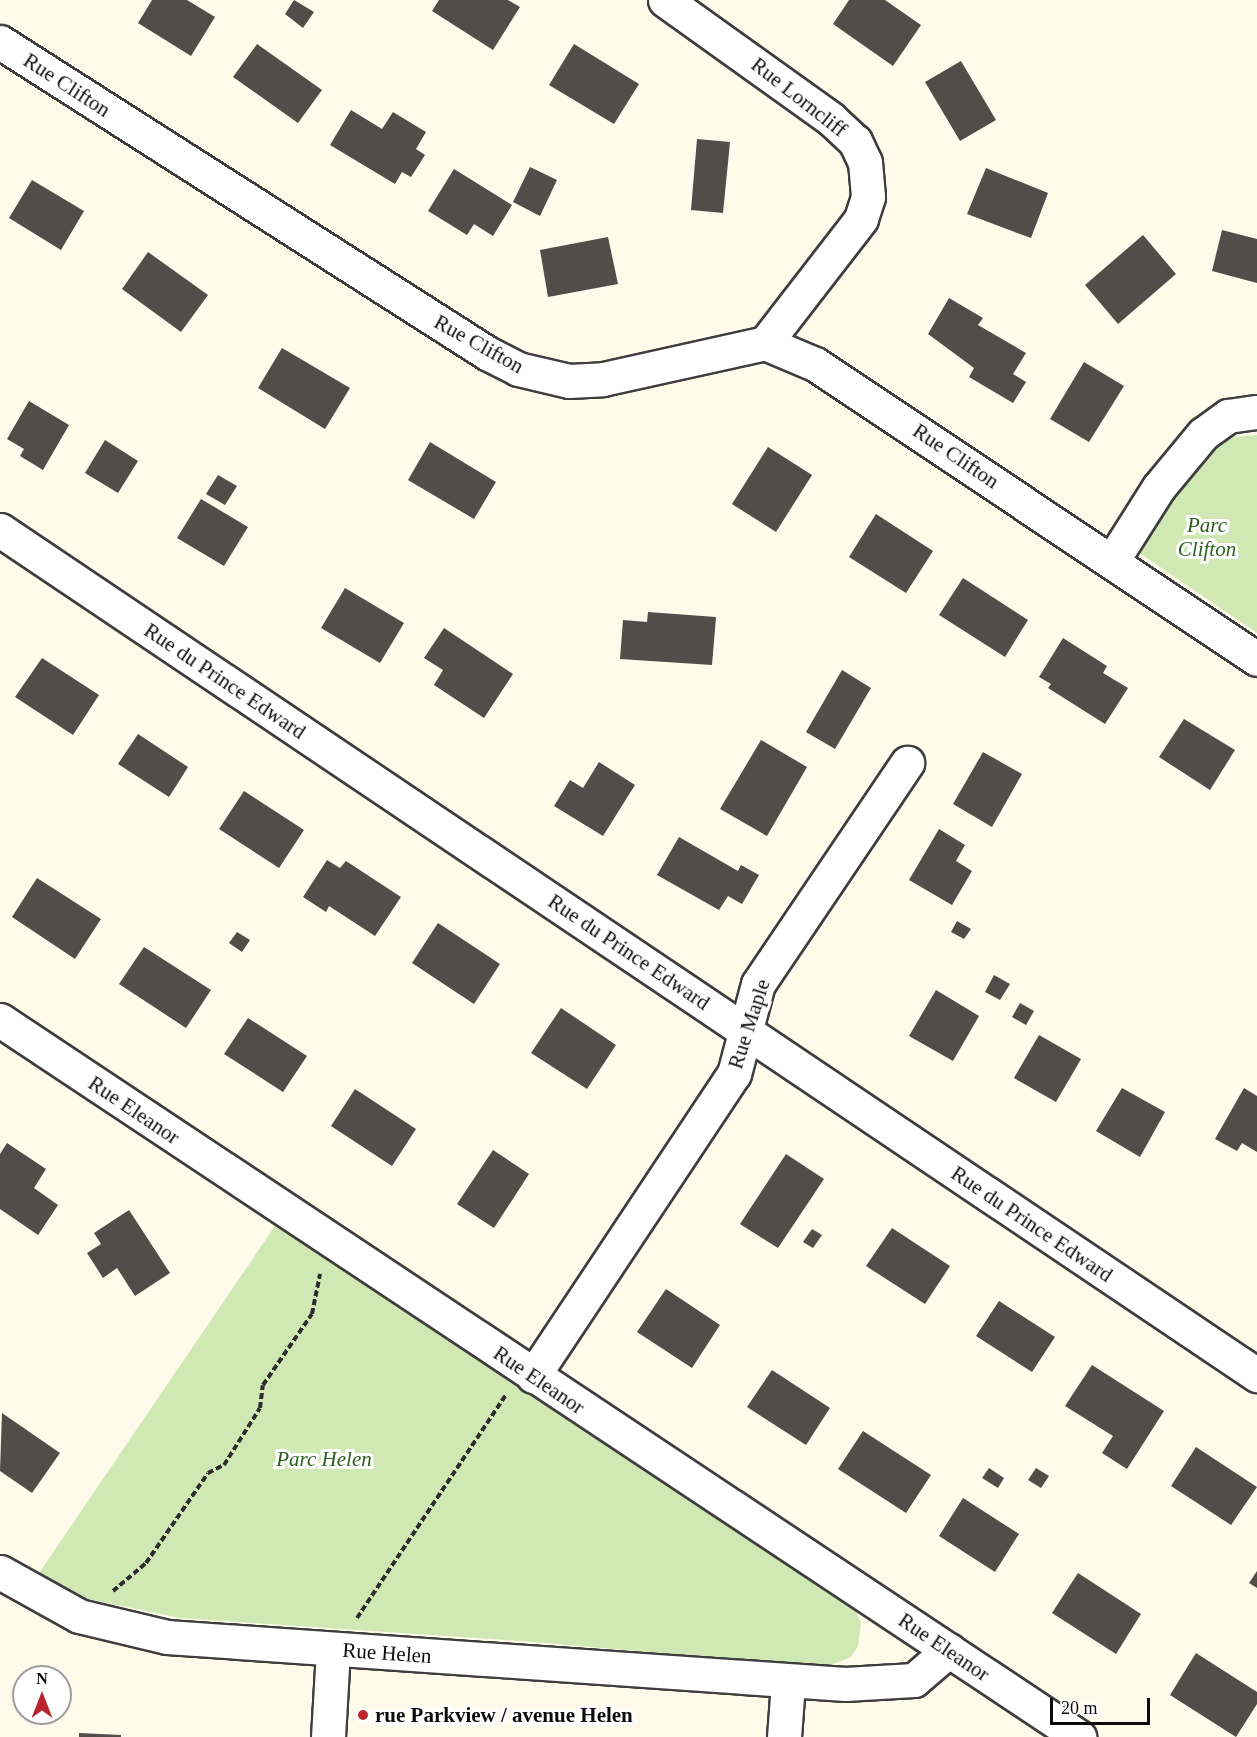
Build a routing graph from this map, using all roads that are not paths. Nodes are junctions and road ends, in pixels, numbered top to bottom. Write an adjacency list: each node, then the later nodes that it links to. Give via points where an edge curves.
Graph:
1 (665, 0): 3 (street, Rue Lorncliff, via 831,119 855,141 865,162 868,196 861,219)
2 (0, 42): 3 (street, Rue Clifton, via 487,353 518,369 560,380 603,380)
3 (765, 343): 6 (street, Rue Clifton, via 815,364)
4 (1257, 412): 6 (street, via 1228,416 1203,434 1159,487)
5 (0, 530): 10 (street, Rue du Prince Edward)
6 (1112, 561): 7 (street, Rue Clifton)
7 (1257, 659)
8 (907, 763): 10 (street, Rue Maple, via 758,984)
9 (0, 1020): 12 (street, Rue Eleanor)
10 (745, 1031): 11 (street, Rue du Prince Edward); 12 (street, Rue Maple, via 734,1074)
11 (1257, 1375)
12 (523, 1380): 15 (street, Rue Eleanor)
13 (0, 1572): 14 (street, Rue Helen, via 58,1608 122,1629 167,1637)
14 (341, 1639): 16 (street, Rue Helen); 17 (street)
15 (949, 1650): 16 (street, Rue Helen, via 922,1676 904,1683); 19 (street, Rue Eleanor)
16 (788, 1682): 18 (street)
17 (328, 1737)
18 (784, 1737)
19 (1079, 1737)

